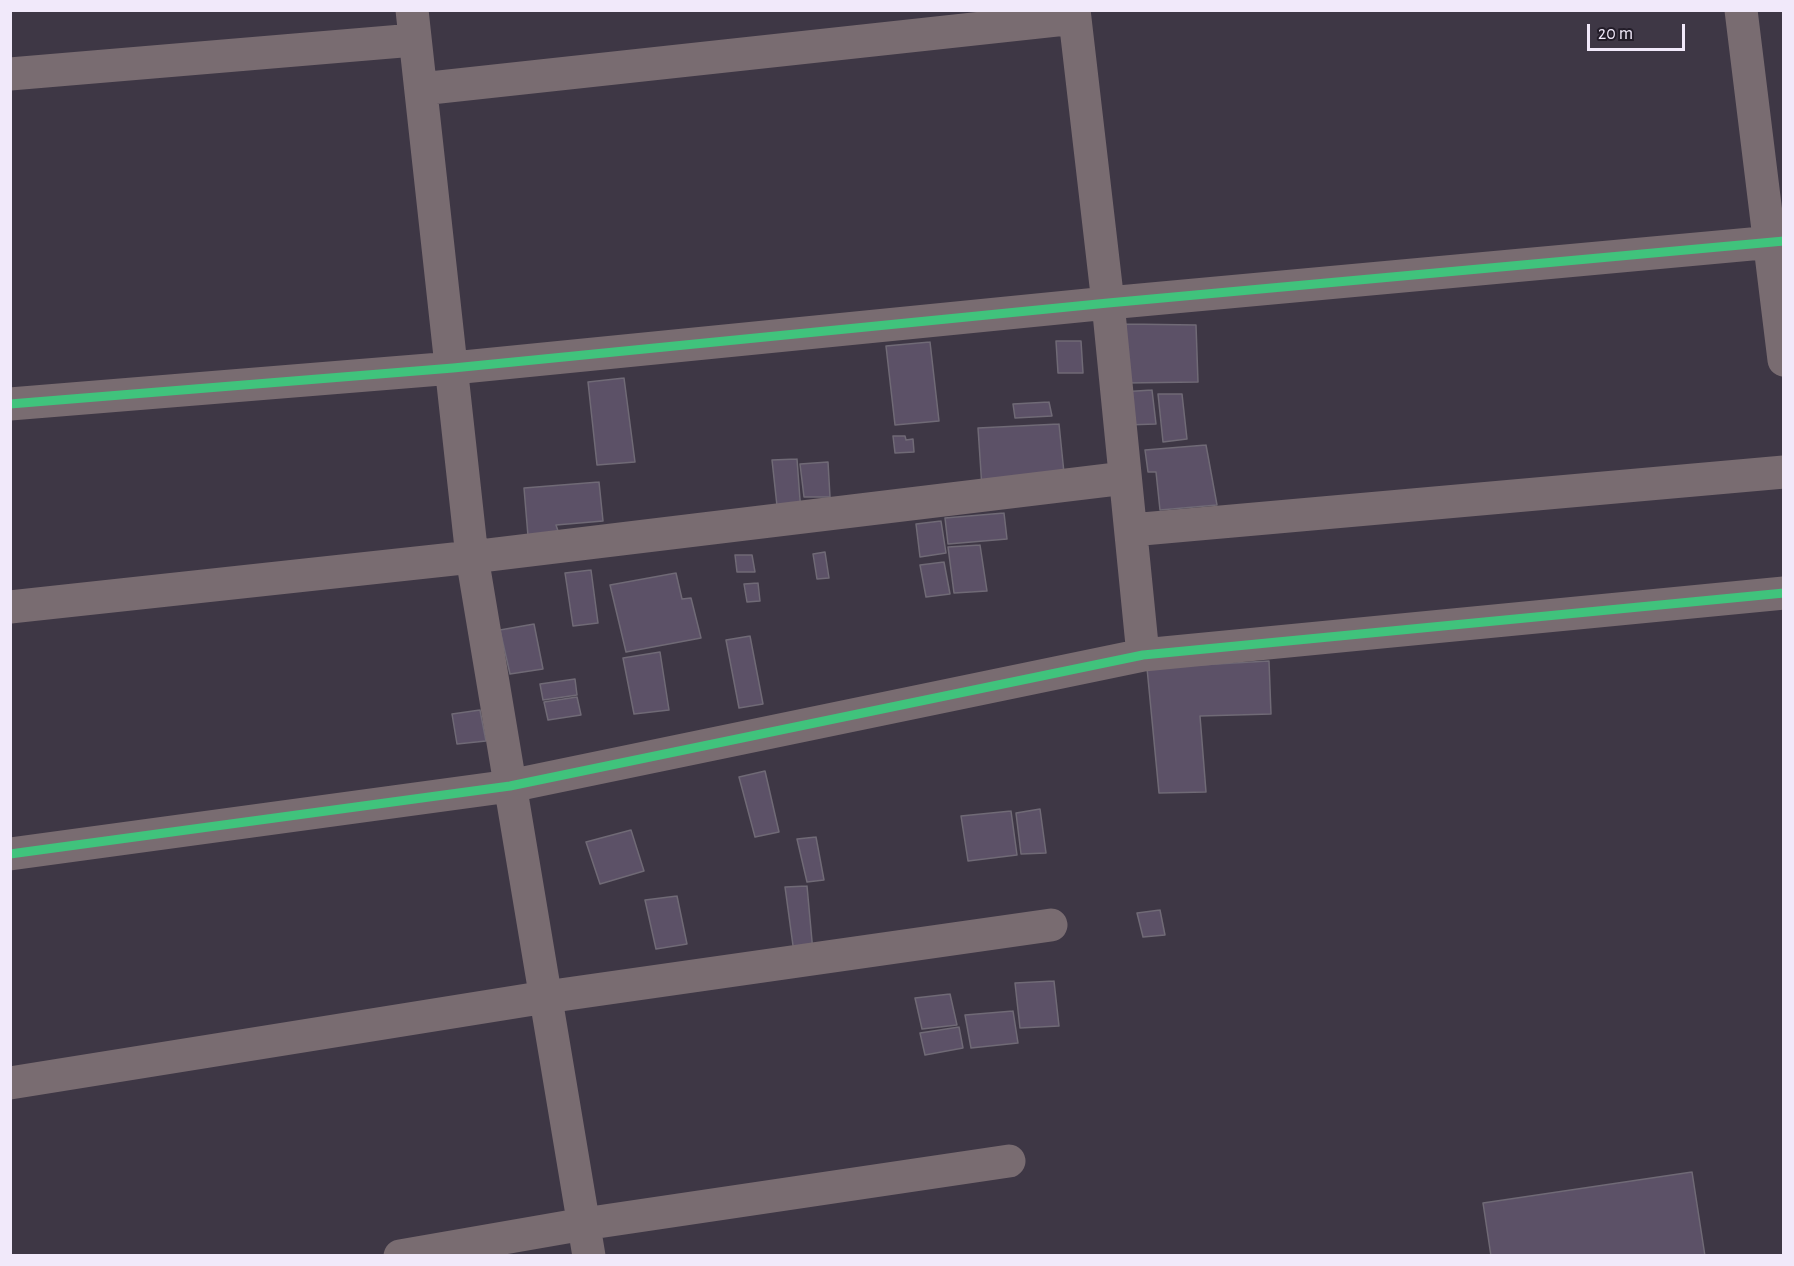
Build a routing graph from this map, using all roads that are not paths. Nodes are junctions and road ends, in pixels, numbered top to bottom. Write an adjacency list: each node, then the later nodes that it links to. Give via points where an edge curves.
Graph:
1 (1741, 10): 6 (street)
2 (1075, 14): 5 (street); 7 (street)
3 (413, 25): 4 (street); 5 (street)
4 (10, 74)
5 (421, 89): 9 (street)
6 (1777, 241): 7 (street); 8 (street)
7 (1108, 303): 9 (street); 12 (street)
8 (1784, 360)
9 (453, 368): 10 (street); 14 (street)
10 (10, 404)
11 (1784, 472): 13 (street)
12 (1125, 478): 13 (street); 14 (street)
13 (1131, 530): 17 (street)
14 (472, 557): 16 (street); 18 (street)
15 (1784, 593): 17 (street)
16 (10, 607)
17 (1143, 655): 18 (street)
18 (510, 786): 19 (street); 21 (street)
19 (10, 854)
20 (1051, 925): 21 (street)
21 (546, 997): 22 (street); 24 (street)
22 (10, 1083)
23 (1009, 1161): 24 (street)
24 (586, 1240): 25 (street)
25 (400, 1256)

